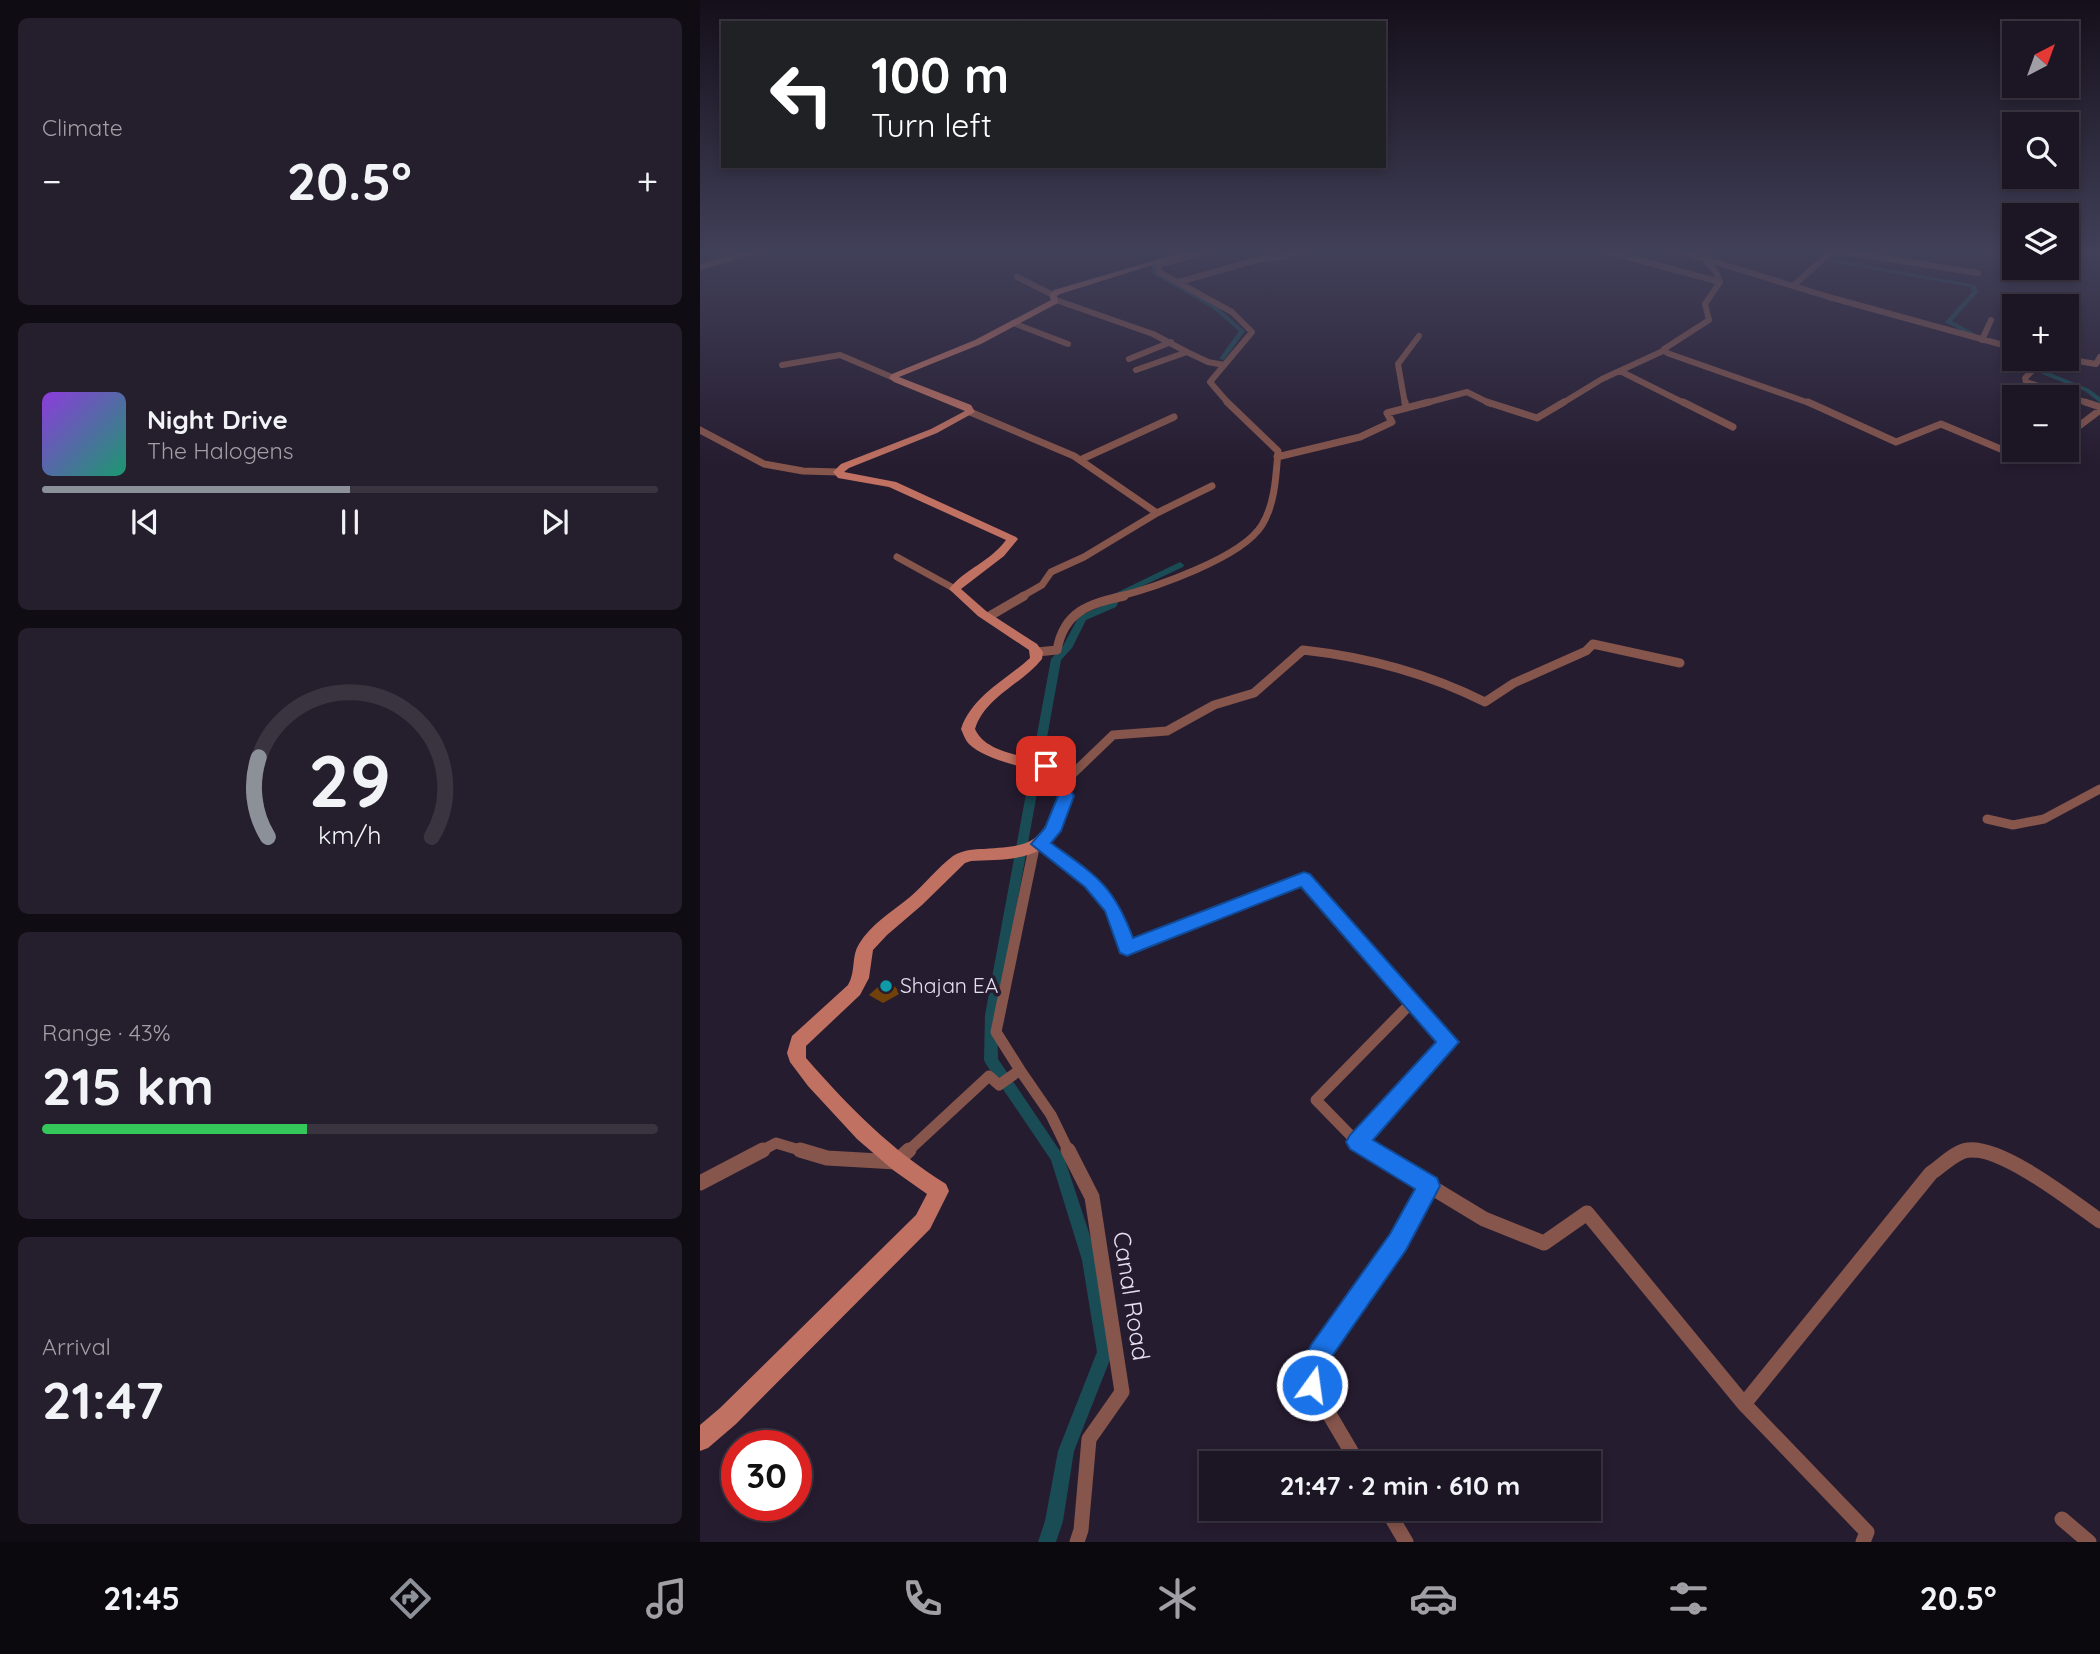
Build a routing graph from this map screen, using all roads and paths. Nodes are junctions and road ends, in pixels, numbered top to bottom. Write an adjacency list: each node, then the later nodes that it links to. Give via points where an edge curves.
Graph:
1 (1119, 322): 9 (street)
2 (1242, 322): 18 (street, via 1252,332)
3 (1709, 322): 12 (street)
4 (1919, 322): 8 (street)
5 (1990, 322): 8 (street)
6 (1013, 323): 10 (street); 22 (main road)
7 (1419, 336): 24 (street, via 1398,364)
8 (1982, 340): 11 (street)
9 (1171, 342): 13 (street); 15 (street)
10 (1068, 344)
11 (2002, 345)
12 (1663, 351): 20 (street); 30 (street, via 1808,401 1895,442 1941,424)
13 (1187, 352): 18 (street); 19 (street)
14 (2100, 357): 16 (street, via 2096,364)
15 (1129, 359)
16 (2079, 361)
17 (782, 365): 22 (street, via 840,355)
18 (1224, 365): 31 (street, via 1210,382 1278,451)
19 (1136, 370)
20 (1620, 371): 24 (street, via 1537,418 1466,392); 27 (street)
21 (2032, 371): 23 (street, via 2026,382)
22 (894, 378): 25 (main road, via 968,407)
23 (2100, 407): 28 (street)
24 (1406, 408): 31 (street, via 1387,412 1392,422 1360,437)
25 (970, 412): 32 (street); 33 (main road)
26 (1174, 417): 32 (street)
27 (1734, 427)
28 (2079, 427)
29 (700, 430): 33 (street, via 764,464)
30 (2002, 450)
31 (1278, 457): 39 (street, via 1270,505 1259,530 1232,551 1182,574 1098,602 1071,617 1059,636 1057,650)
32 (1080, 460): 35 (street)
33 (838, 472): 37 (main road, via 892,484 1012,539)
34 (1212, 486): 35 (street)
35 (1157, 513): 38 (street, via 1051,572 1042,584)
36 (897, 557): 37 (street)
37 (956, 589): 38 (main road)
38 (988, 617): 39 (main road)
39 (1037, 652): 41 (main road, via 1032,663 973,713 968,721 969,738 1027,765 1046,766)
40 (1680, 663): 41 (street, via 1593,644 1485,702 1459,688 1380,663 1303,650 1255,693 1214,705 1167,731 1112,735)
41 (1059, 787): 44 (main road, via 1066,796 1062,809 1052,831)
42 (2100, 789): 43 (street, via 2044,819 2013,825)
43 (1987, 819)
44 (1037, 846): 45 (street, via 1092,882 1113,908 1127,948 1304,879); 46 (street, Canal Road, via 996,1032); 48 (main road, via 1016,853 970,855 951,865 872,938 864,948 861,978 854,990 798,1042 799,1062 854,1124)
45 (1413, 1001): 47 (street, via 1449,1042); 47 (street, via 1316,1100)
46 (1018, 1071): 48 (street, via 999,1085 989,1076); 57 (street, Canal Road, via 1051,1115 1092,1197 1122,1392 1088,1439)
47 (1357, 1142): 50 (street)
48 (896, 1162): 49 (street, via 827,1158 776,1143); 53 (main road, via 939,1191 922,1222)
49 (700, 1183)
50 (1429, 1186): 52 (street, via 1484,1219 1544,1243 1587,1213); 54 (street, via 1398,1242 1311,1372 1312,1385)
51 (2100, 1221): 52 (street, via 2020,1167 1986,1150 1965,1150 1931,1173)
52 (1744, 1404): 59 (street, via 1867,1532)
53 (700, 1440)
54 (1351, 1451)
55 (2062, 1519): 60 (street)
56 (1394, 1521): 58 (street)
57 (1077, 1542)
58 (1406, 1542)
59 (1863, 1542)
60 (2089, 1542)

